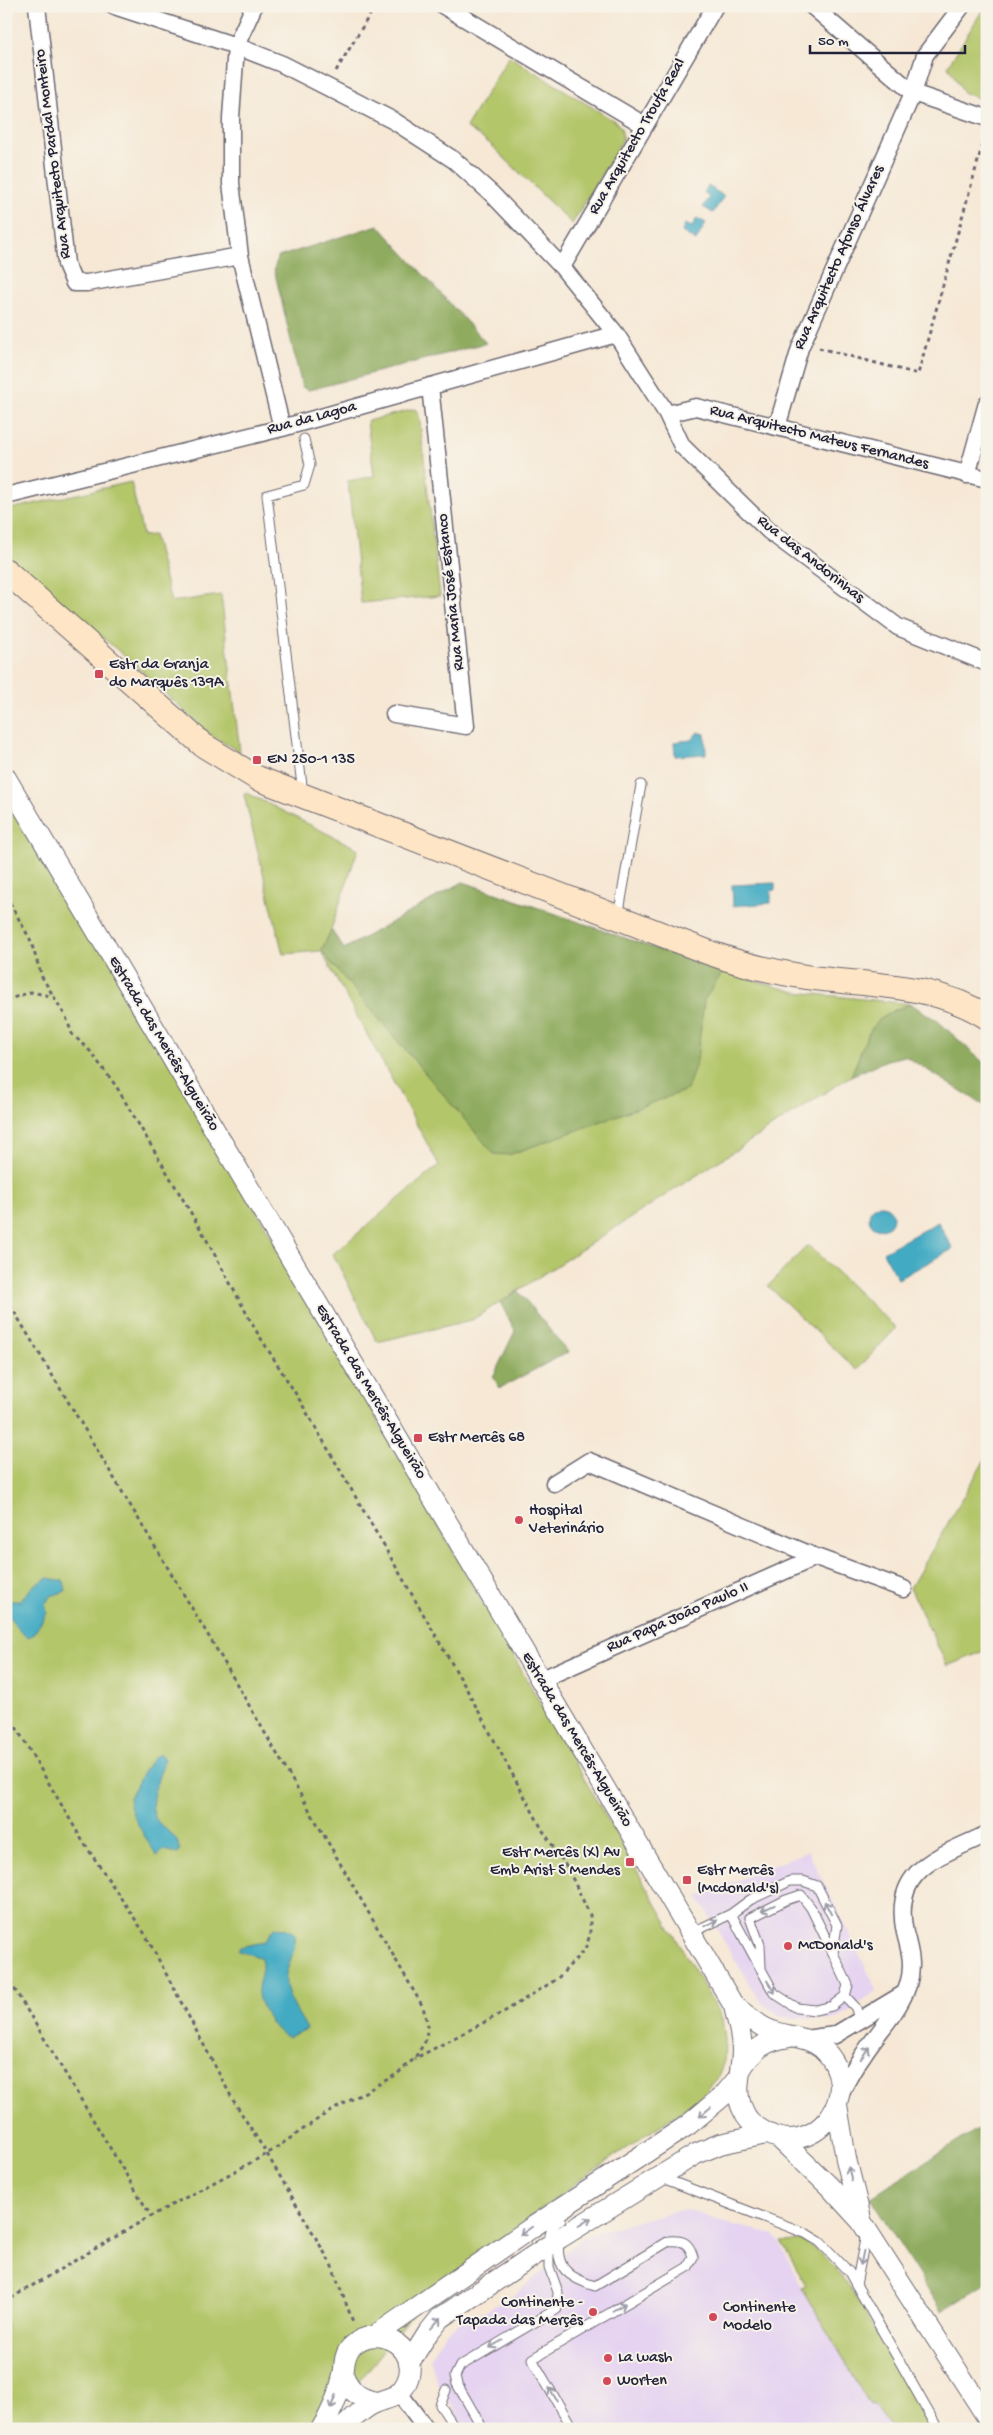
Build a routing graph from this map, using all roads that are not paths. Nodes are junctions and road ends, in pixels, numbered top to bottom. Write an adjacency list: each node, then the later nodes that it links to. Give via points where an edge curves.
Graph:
1 (37, 6): 13 (street, Rua Arquitecto Pardal Monteiro, via 66,264 74,283 87,284)
2 (114, 6): 8 (street)
3 (254, 6): 9 (street)
4 (444, 6): 12 (street)
5 (715, 6): 12 (street, Rua Arquitecto Troufa Real)
6 (812, 6): 10 (street)
7 (962, 6): 10 (street, Rua Arquitecto Afonso Álvares, via 926,55)
8 (146, 11): 9 (street)
9 (236, 46): 13 (street, via 231,183); 14 (street, via 282,64 394,121 454,160 492,194)
10 (913, 93): 11 (street); 19 (street, Rua Arquitecto Afonso Álvares, via 802,343)
11 (987, 118)
12 (644, 125): 14 (street, Rua Arquitecto Troufa Real)
13 (240, 256): 20 (street)
14 (562, 267): 15 (street)
15 (616, 334): 16 (street, Rua da Lagoa); 18 (street)
16 (430, 386): 20 (street, Rua da Lagoa); 27 (street, Rua Maria José Estanco, via 466,726)
17 (987, 403): 22 (street)
18 (667, 414): 19 (street, Rua Arquitecto Mateus Fernandes, via 696,407); 26 (street, Rua das Andorinhas, via 682,446 769,531 898,627)
19 (777, 427): 22 (street, Rua Arquitecto Mateus Fernandes)
20 (282, 428): 24 (street, Rua da Lagoa)
21 (304, 439): 30 (lane, via 310,465 304,485 267,494)
22 (967, 475): 23 (street, Rua Arquitecto Mateus Fernandes)
23 (987, 479)
24 (6, 496)
25 (6, 572): 30 (main road, via 203,745 258,778)
26 (987, 663)
27 (394, 714)
28 (6, 778): 36 (street, Estrada das Mercês-Algueirão)
29 (641, 786): 31 (lane)
30 (303, 796): 31 (main road)
31 (618, 918): 32 (main road, via 735,962 804,977 912,988 956,1001)
32 (987, 1017)
33 (554, 1483): 34 (street, via 589,1461)
34 (816, 1557): 35 (street); 36 (street, Rua Papa João Paulo II)
35 (904, 1589)
36 (540, 1680): 39 (street, Estrada das Mercês-Algueirão)
37 (987, 1834): 42 (street, via 926,1863 906,1887 902,1912 912,1965)
38 (730, 1914): 39 (lane, one-way to 38); 40 (lane, one-way to 38, via 837,1925 817,1886 790,1881 750,1900); 41 (lane)
39 (691, 1932): 44 (street, Estrada das Mercês-Algueirão)
40 (833, 1953): 41 (lane, one-way to 41, via 811,1908 801,1896 750,1918 760,1945); 43 (lane, via 848,1985)
41 (761, 1970): 43 (lane, one-way to 43, via 774,1993 797,2008 816,2010 832,2006)
42 (905, 1993): 45 (street); 48 (street, one-way to 42, via 862,2055 896,2011)
43 (845, 1996): 45 (lane, via 856,2008)
44 (734, 2006): 46 (street, Estrada das Mercês-Algueirão, via 765,2028); 47 (street, Estrada das Mercês-Algueirão, via 740,2033)
45 (859, 2021): 46 (street, via 835,2036)
46 (797, 2038): 47 (street, via 774,2039 760,2045 749,2055); 48 (street, Estrada das Mercês-Algueirão, via 820,2047 832,2060 839,2077)
47 (740, 2073): 49 (street, Estrada das Mercês-Algueirão, via 738,2094 743,2110 753,2124); 51 (street, one-way to 51, via 704,2114)
48 (838, 2100): 49 (street, via 828,2121 814,2133 797,2138); 52 (street, Estrada das Mercês-Algueirão, one-way to 48, via 846,2159)
49 (772, 2136): 50 (street, via 720,2144); 52 (street, Estrada das Mercês-Algueirão, via 829,2186)
50 (658, 2176): 53 (street, one-way to 50); 54 (lane, via 805,2233 834,2255)
51 (580, 2196): 53 (lane, via 572,2209 552,2227); 55 (street, one-way to 55)
52 (864, 2226): 54 (lane, one-way to 54); 61 (street, Estrada das Mercês-Algueirão)
53 (554, 2242): 56 (street, one-way to 53, via 428,2333 445,2314); 66 (lane, one-way to 66, via 548,2267 558,2292 557,2309 460,2366 455,2376); 67 (lane, one-way to 53, via 532,2359 688,2267 693,2257 690,2246 682,2240 669,2241 595,2286 565,2270)
54 (856, 2285): 68 (lane)
55 (368, 2338): 56 (street, via 392,2339 403,2349); 57 (street, via 349,2349)
56 (410, 2363): 59 (street, via 408,2380)
57 (343, 2375): 60 (street, via 350,2389 361,2399); 62 (street, one-way to 62)
58 (446, 2390): 65 (lane, via 440,2405)
59 (399, 2393): 60 (street, via 388,2400); 64 (street)
60 (376, 2402): 63 (street)
61 (987, 2417)
62 (321, 2429)
63 (342, 2429)
64 (426, 2429)
65 (456, 2429)
66 (483, 2429)
67 (573, 2429)
68 (938, 2429)

